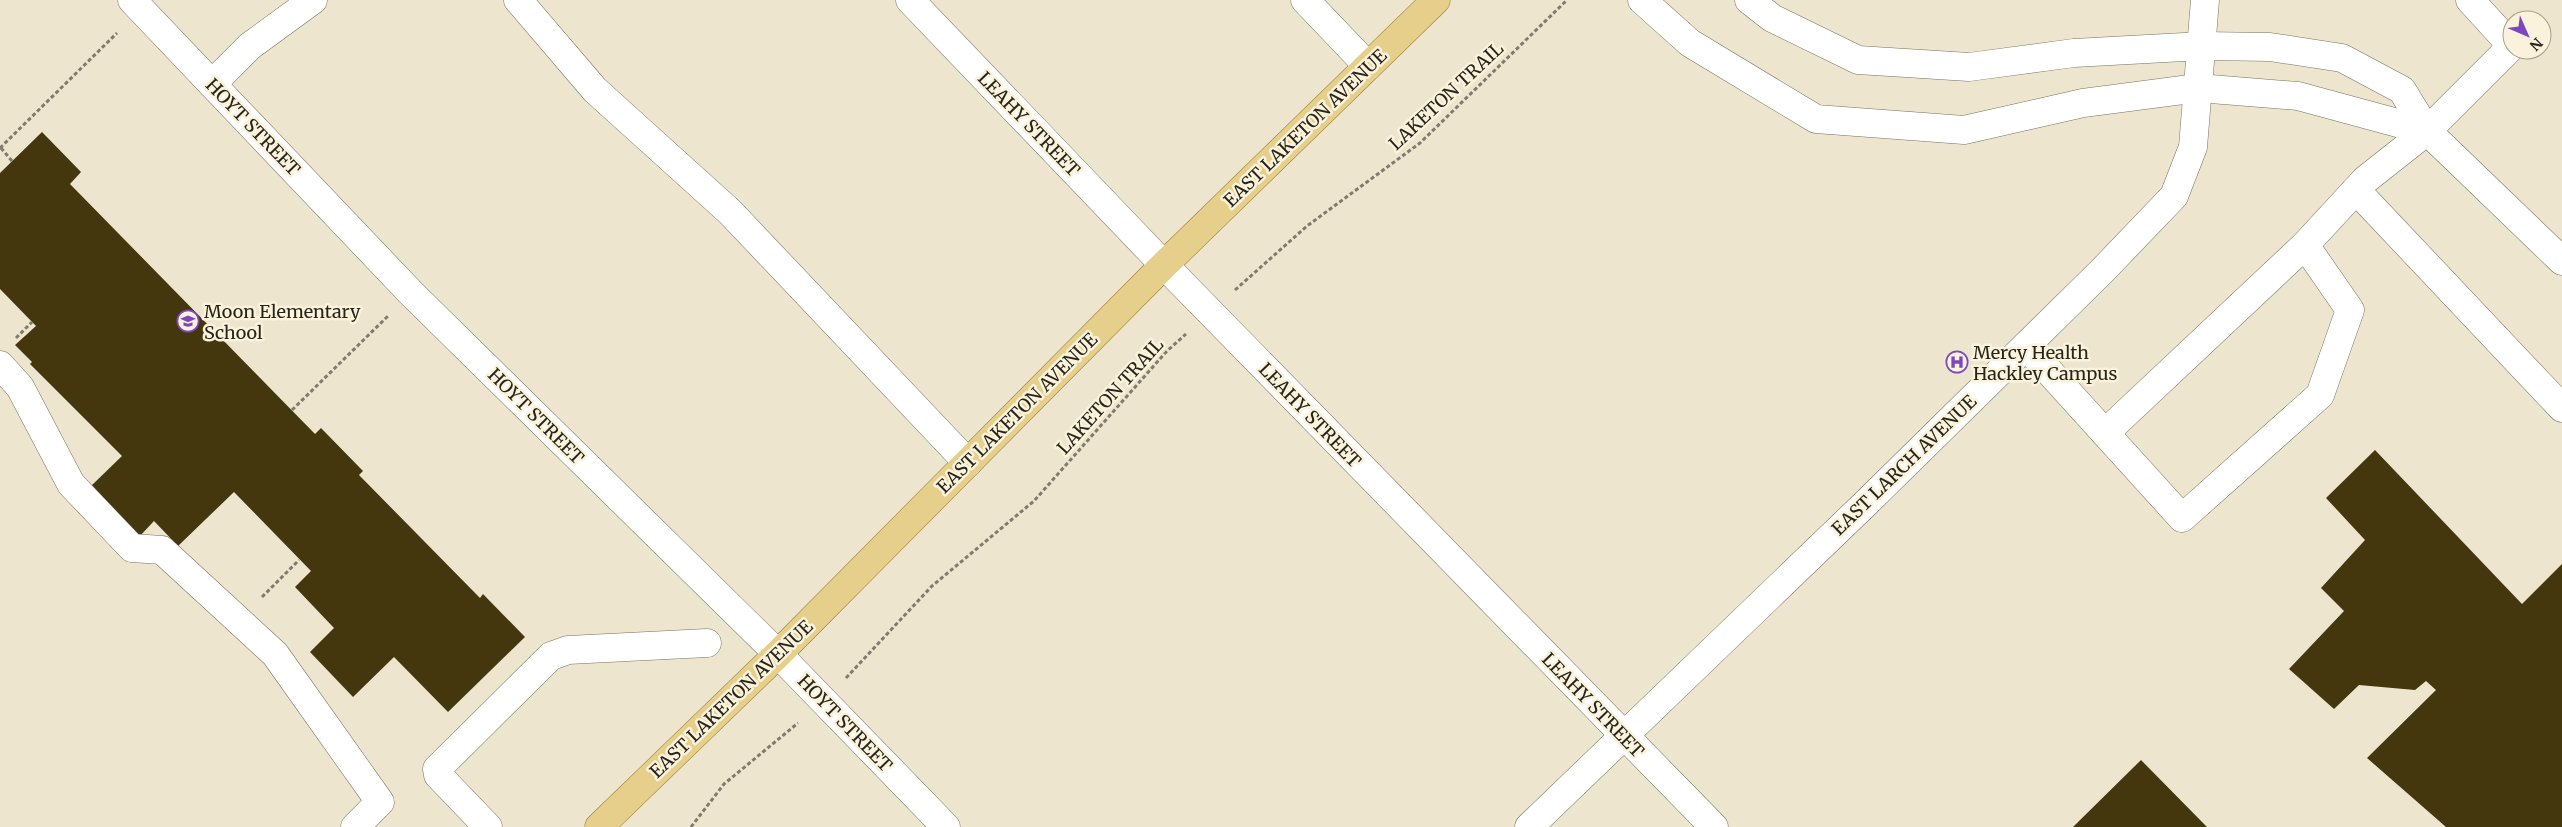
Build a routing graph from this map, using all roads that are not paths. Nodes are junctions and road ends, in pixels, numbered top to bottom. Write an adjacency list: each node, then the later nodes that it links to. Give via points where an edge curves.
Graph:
1 (313, 0): 13 (street, via 250,46)
2 (518, 0): 24 (street, via 596,90 730,212)
3 (910, 0): 19 (street, LEAHY STREET)
4 (1305, 0): 12 (street)
5 (1436, 0): 12 (main road, EAST LAKETON AVENUE)
6 (1642, 0): 14 (street, via 1690,43 1816,119 1964,130 2083,103)
7 (1749, 0): 11 (street, via 1772,18 1858,60 1969,67 2074,53)
8 (2205, 0): 11 (street, EAST LARCH AVENUE)
9 (2470, 0): 15 (street, via 2512,46)
10 (136, 5): 13 (street, HOYT STREET)
11 (2203, 46): 14 (street, EAST LARCH AVENUE); 15 (street, via 2270,47 2342,58 2402,90)
12 (1368, 66): 19 (main road, EAST LAKETON AVENUE)
13 (212, 84): 26 (street, HOYT STREET, via 411,293)
14 (2198, 88): 15 (street, via 2298,96); 20 (street, EAST LARCH AVENUE, via 2193,147 2174,196)
15 (2427, 131): 16 (street); 18 (street)
16 (2356, 190): 17 (street); 22 (street)
17 (2305, 245): 23 (street); 23 (street, via 2350,310 2320,395 2182,518)
18 (2562, 261)
19 (1164, 265): 24 (main road, EAST LAKETON AVENUE); 27 (street, LEAHY STREET)
20 (2026, 346): 23 (street); 27 (street, EAST LARCH AVENUE)
21 (0, 365): 28 (street, via 20,387 71,484 132,548 162,550 275,654 380,802)
22 (2562, 408)
23 (2105, 433)
24 (968, 463): 26 (main road, EAST LAKETON AVENUE)
25 (707, 643): 29 (street, via 568,650 551,656 437,769 438,775)
26 (778, 654): 30 (main road, EAST LAKETON AVENUE); 31 (street, HOYT STREET)
27 (1623, 736): 32 (street, EAST LARCH AVENUE); 33 (street, LEAHY STREET)
28 (355, 827)
29 (488, 827)
30 (599, 827)
31 (946, 827)
32 (1529, 827)
33 (1714, 827)

